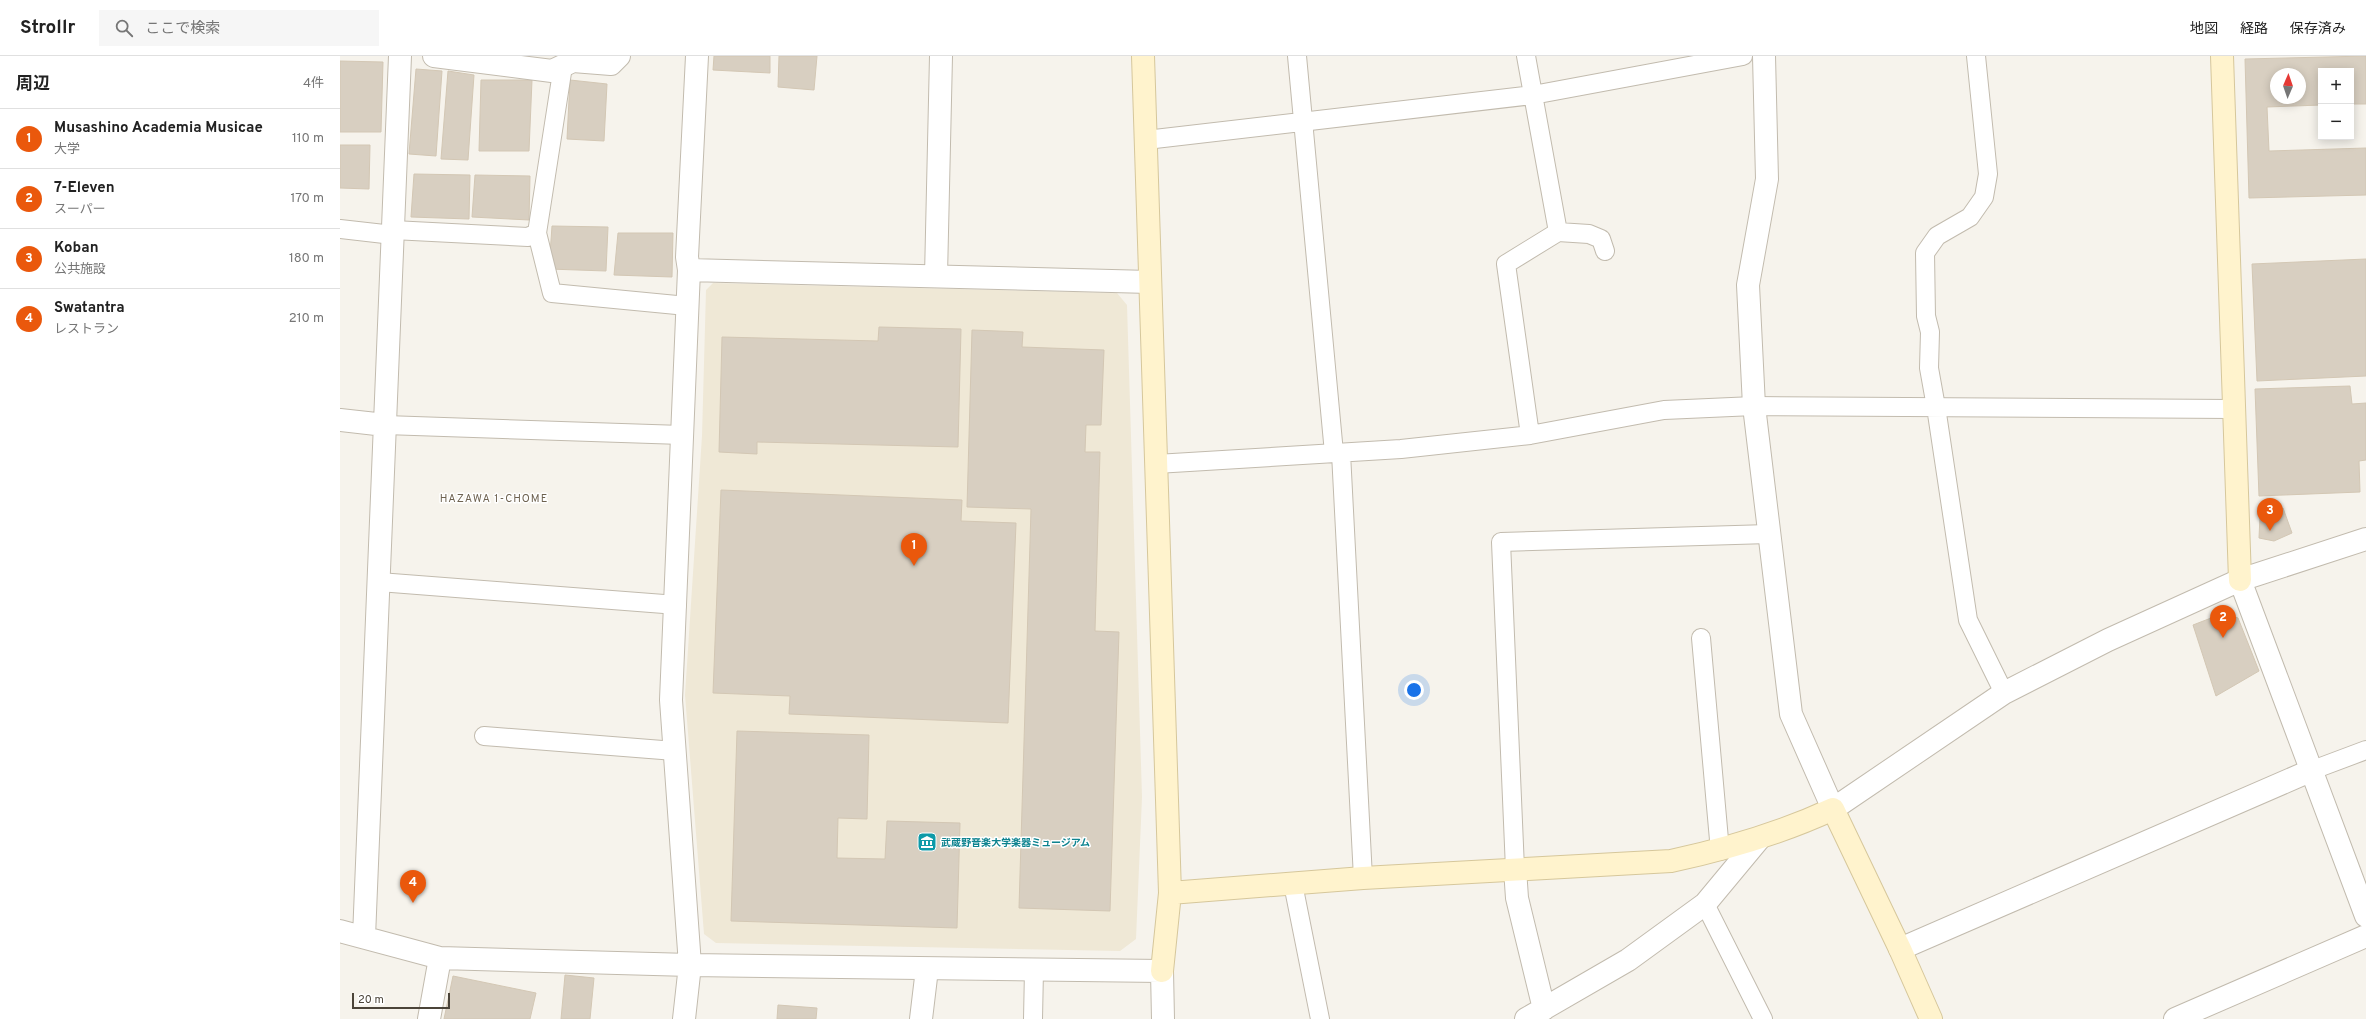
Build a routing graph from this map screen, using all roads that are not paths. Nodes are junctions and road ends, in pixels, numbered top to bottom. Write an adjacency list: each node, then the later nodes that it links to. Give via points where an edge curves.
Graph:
1 (400, 56): 18 (street)
2 (434, 56): 13 (street, via 552,71)
3 (619, 56): 13 (street, via 611,64 573,61)
4 (697, 56): 22 (street, via 687,257)
5 (941, 56): 23 (street)
6 (1143, 56): 16 (street)
7 (1297, 56): 15 (lane)
8 (1526, 56): 14 (lane)
9 (1743, 56): 14 (lane)
10 (1764, 56): 26 (street, via 1767,179 1748,284)
11 (1976, 56): 27 (lane, via 1988,174 1984,197 1970,217 1937,236 1925,253 1926,316 1930,332 1928,368)
12 (2222, 56): 28 (street)
13 (563, 66): 20 (lane)
14 (1533, 95): 15 (lane); 19 (lane)
15 (1303, 122): 16 (lane); 33 (lane)
16 (1146, 140): 24 (street)
17 (340, 229): 18 (lane)
18 (393, 232): 20 (lane, via 528,236); 30 (street)
19 (1558, 232): 21 (lane, via 1589,234 1601,239); 32 (lane, via 1506,264)
20 (537, 233): 25 (lane, via 552,293)
21 (1605, 251)
22 (689, 270): 23 (street); 25 (street)
23 (936, 276): 24 (street)
24 (1150, 282): 34 (street)
25 (688, 306): 31 (street)
26 (1754, 406): 27 (lane); 32 (lane, via 1664,410); 35 (street)
27 (1936, 407): 28 (lane); 41 (lane, via 1968,620)
28 (2233, 409): 37 (street)
29 (340, 420): 30 (street)
30 (386, 425): 31 (lane); 38 (street)
31 (682, 435): 39 (street)
32 (1530, 435): 33 (lane)
33 (1337, 453): 34 (lane); 50 (lane)
34 (1156, 464): 52 (street)
35 (1769, 534): 46 (street, via 1791,714); 49 (lane, via 1501,542)
36 (2366, 539): 37 (street)
37 (2240, 580): 41 (street, via 2108,640); 45 (street)
38 (379, 582): 39 (lane); 57 (street)
39 (677, 605): 44 (street, via 672,700)
40 (1701, 638): 48 (lane)
41 (2004, 693): 46 (street)
42 (484, 736): 44 (lane)
43 (2366, 750): 45 (lane)
44 (675, 751): 60 (street)
45 (2310, 771): 54 (street); 58 (street)
46 (1833, 808): 47 (street); 58 (street)
47 (1759, 839): 48 (street); 53 (street)
48 (1720, 851): 49 (street, via 1671,861)
49 (1515, 869): 50 (street); 64 (street, via 1517,898)
50 (1363, 878): 51 (street)
51 (1293, 884): 52 (street); 70 (lane)
52 (1170, 893): 63 (street)
53 (1705, 904): 64 (street, via 1628,960); 71 (lane)
54 (2366, 916)
55 (340, 931): 57 (street)
56 (2366, 936): 73 (street)
57 (364, 937): 59 (street)
58 (1900, 949): 72 (street)
59 (440, 958): 60 (street); 65 (street)
60 (690, 965): 61 (street); 66 (street)
61 (927, 968): 62 (street); 67 (street)
62 (1034, 970): 63 (street); 68 (lane)
63 (1162, 971): 69 (street)
64 (1537, 1015)
65 (429, 1019)
66 (684, 1019)
67 (922, 1019)
68 (1033, 1019)
69 (1163, 1019)
70 (1320, 1019)
71 (1763, 1019)
72 (1930, 1019)
73 (2175, 1019)

